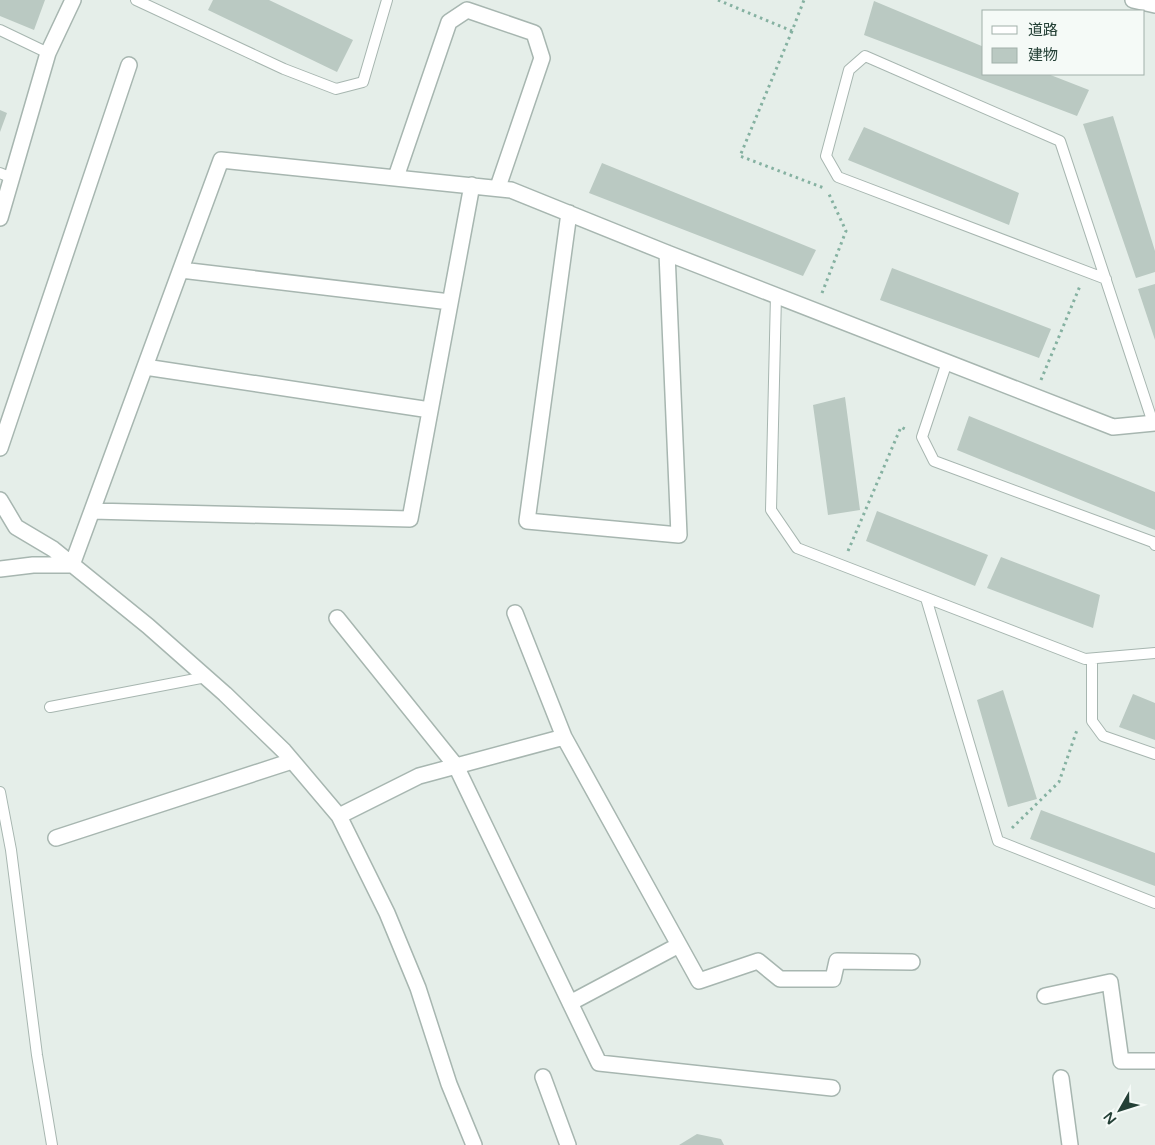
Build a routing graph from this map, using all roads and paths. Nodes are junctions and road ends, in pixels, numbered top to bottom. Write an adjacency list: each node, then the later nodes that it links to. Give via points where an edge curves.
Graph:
1 (73, 0): 12 (street)
2 (136, 0): 9 (lane)
3 (164, 0): 9 (lane)
4 (387, 0): 9 (lane, via 363,82 336,89 284,69)
5 (718, 0): 11 (path)
6 (804, 0): 11 (path)
7 (1133, 0): 8 (street)
8 (1155, 4)
9 (159, 11)
10 (0, 30): 12 (lane)
11 (792, 32): 26 (path, via 740,156 827,190 846,231)
12 (48, 53): 14 (street)
13 (129, 64): 33 (street)
14 (6, 175): 19 (street)
15 (396, 177): 16 (street); 17 (street, via 448,22 466,10 534,33 542,58); 21 (street, via 222,160)
16 (472, 185): 17 (street); 25 (street)
17 (498, 187): 18 (street)
18 (569, 213): 20 (street); 20 (street, via 527,521 678,535)
19 (0, 218)
20 (666, 253): 24 (street)
21 (181, 270): 25 (street); 28 (street)
22 (1086, 272): 23 (lane); 23 (lane, via 838,177 826,156 849,70 865,56 1060,141); 29 (path)
23 (1106, 279): 31 (lane)
24 (776, 295): 26 (street); 38 (lane, via 771,510 797,548)
25 (450, 302): 30 (street)
26 (815, 310): 27 (street)
27 (947, 362): 29 (street); 32 (lane)
28 (145, 368): 30 (street); 35 (street)
29 (1034, 396): 31 (street, via 1113,427)
30 (430, 410): 35 (street, via 410,519)
31 (1154, 423)
32 (922, 437): 36 (lane, via 934,462); 38 (path, via 901,427)
33 (0, 448)
34 (0, 500): 37 (street, via 16,528)
35 (92, 512): 37 (street)
36 (1155, 545)
37 (72, 564): 39 (street); 45 (street)
38 (842, 565): 40 (lane)
39 (0, 569)
40 (926, 598): 44 (lane); 55 (lane)
41 (516, 613): 48 (street)
42 (337, 618): 51 (street)
43 (1155, 653): 44 (lane)
44 (1092, 659): 49 (lane, via 1092,721 1103,736)
45 (206, 677): 46 (lane); 50 (street)
46 (50, 707)
47 (1078, 726): 55 (path, via 1059,782)
48 (564, 737): 51 (street); 57 (street)
49 (1155, 754)
50 (292, 761): 53 (street); 54 (street)
51 (456, 766): 53 (street, via 419,776); 60 (street)
52 (0, 792): 65 (lane)
53 (339, 816): 66 (street, via 387,914 418,988 449,1084)
54 (56, 838)
55 (998, 841): 56 (lane)
56 (1155, 903)
57 (679, 945): 58 (street, via 699,981 758,961 780,979 833,979 837,961); 60 (street)
58 (912, 962)
59 (1045, 996): 61 (street, via 1110,982 1122,1061)
60 (570, 1003): 64 (street, via 599,1063)
61 (1155, 1061)
62 (543, 1077): 67 (street)
63 (1062, 1078): 68 (street)
64 (832, 1088)
65 (52, 1145)
66 (474, 1145)
67 (568, 1145)
68 (1070, 1145)

